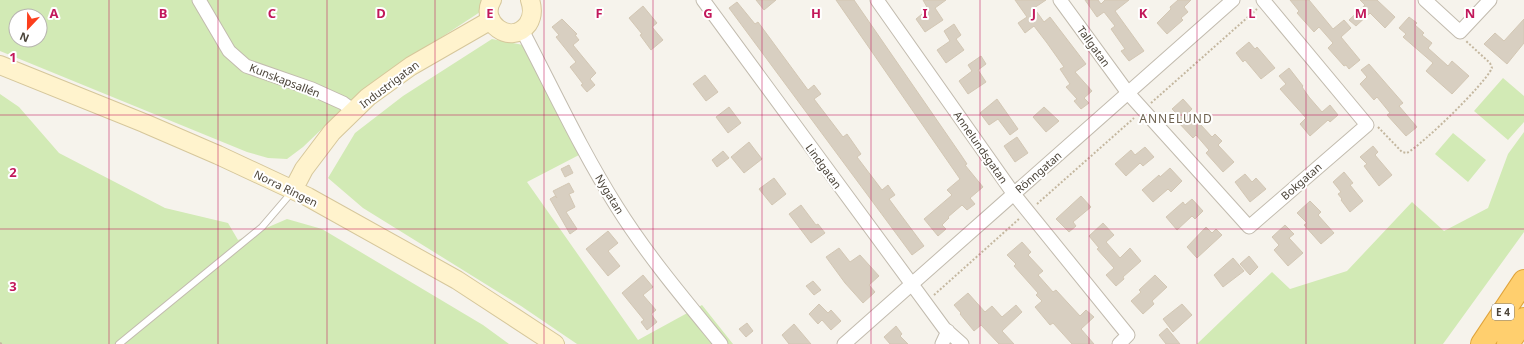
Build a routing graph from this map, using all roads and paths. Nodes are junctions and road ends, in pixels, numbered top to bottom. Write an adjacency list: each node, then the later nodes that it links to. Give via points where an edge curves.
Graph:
1 (199, 0): 17 (street, Kunskapsallén, via 229,51 246,66 312,90 343,103)
2 (492, 0): 11 (main road, via 489,12)
3 (530, 0): 12 (main road, via 532,17)
4 (703, 0): 23 (street, Lindgatan)
5 (877, 0): 20 (street, Annelundsgatan)
6 (1060, 0): 15 (street, Tallgatan)
7 (1233, 0): 15 (street, Rönngatan)
8 (1425, 0): 13 (street)
9 (1490, 0): 13 (street)
10 (1264, 1): 16 (path); 18 (street)
11 (491, 20): 12 (main road, via 495,27 503,31 512,33); 17 (main road, Industrigatan, via 411,66 368,97)
12 (522, 30): 30 (street, Nygatan, via 616,206 644,248)
13 (1460, 32): 18 (path, via 1492,68 1456,109 1407,153 1402,152 1375,125)
14 (0, 65): 19 (main road, Norra Ringen, via 144,123)
15 (1128, 93): 16 (street, Bokgatan); 20 (street, Rönngatan)
16 (1144, 110): 18 (street, Bokgatan, via 1249,227); 21 (path)
17 (354, 111): 19 (main road, Industrigatan, via 332,132 304,169)
18 (1367, 124)
19 (293, 190): 28 (lane, via 262,227); 29 (main road, Norra Ringen, via 457,280)
20 (1013, 193): 21 (street, Annelundsgatan); 23 (street, Rönngatan)
21 (1028, 212): 24 (path); 34 (street, Annelundsgatan, via 1128,335)
22 (1524, 281): 35 (highway, E 4)
23 (911, 284): 24 (street, Lindgatan); 31 (street, Rönngatan)
24 (926, 303): 26 (street, Lindgatan)
25 (1524, 319): 36 (highway, E 4)
26 (948, 331): 32 (street); 33 (street, Lindgatan)
27 (1524, 331): 37 (highway, E 4)
28 (119, 344)
29 (555, 344)
30 (722, 344)
31 (844, 344)
32 (942, 344)
33 (962, 344)
34 (1119, 344)
35 (1482, 344)
36 (1508, 344)
37 (1517, 344)

